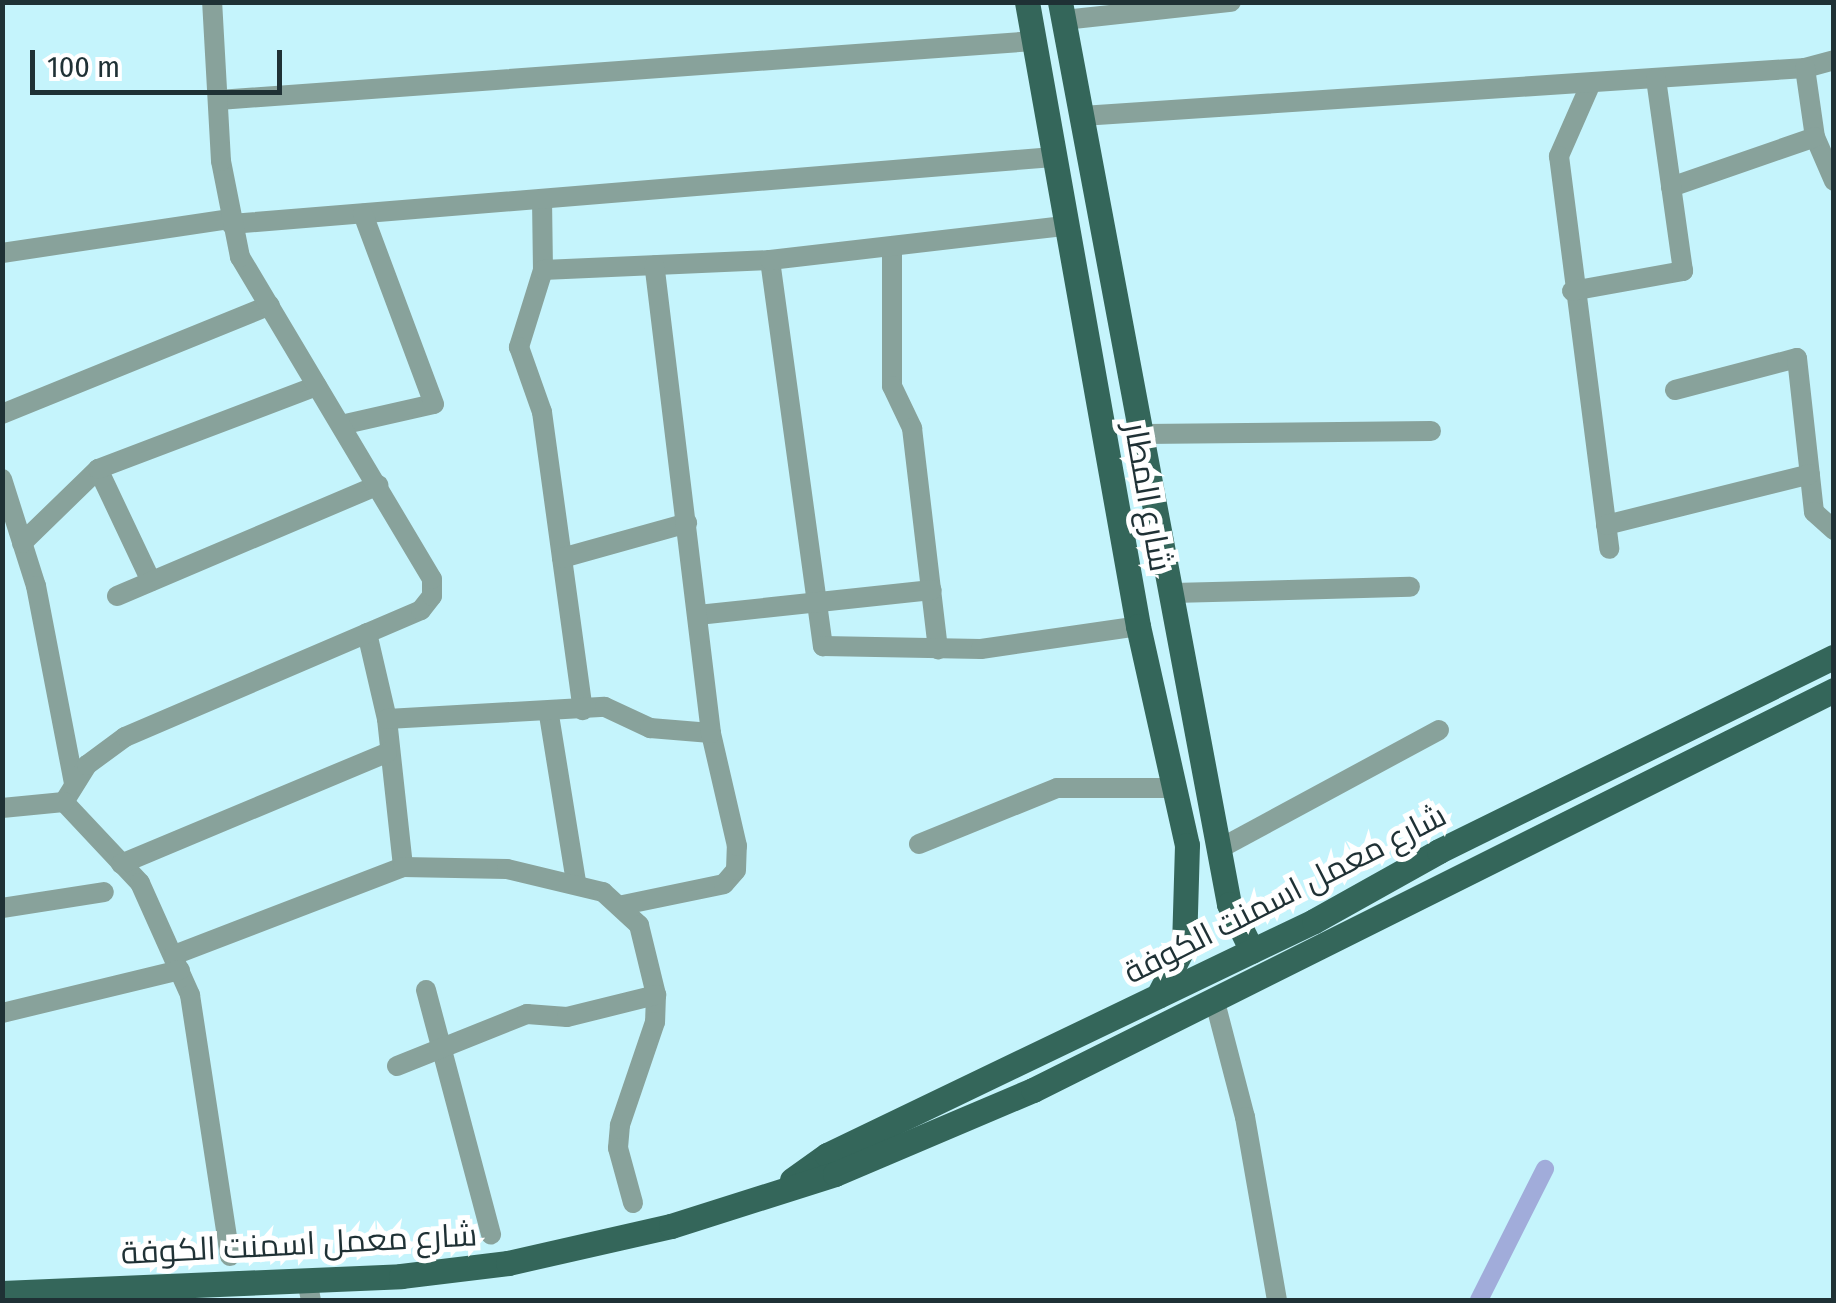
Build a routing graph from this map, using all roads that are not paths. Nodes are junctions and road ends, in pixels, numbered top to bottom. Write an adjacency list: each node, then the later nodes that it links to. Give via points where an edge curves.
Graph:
1 (212, 2): 11 (street)
2 (1231, 2): 3 (street)
3 (1062, 10): 4 (main road); 9 (main road, شارع المطار)
4 (1030, 20): 10 (main road, شارع المطار); 11 (street)
5 (1834, 60): 6 (street)
6 (1805, 68): 7 (street); 13 (street)
7 (1656, 79): 8 (street); 16 (street)
8 (1591, 83): 12 (street); 26 (street, via 1560,156)
9 (1076, 86): 10 (main road, via 1059,82); 12 (main road, شارع المطار)
10 (1042, 92): 14 (main road, شارع المطار)
11 (219, 100): 19 (street)
12 (1082, 116): 33 (main road, شارع المطار)
13 (1815, 137): 15 (street); 16 (street)
14 (1054, 158): 17 (street); 20 (main road, شارع المطار)
15 (1834, 181)
16 (1671, 187): 26 (street, via 1682,270)
17 (542, 199): 18 (street); 25 (street)
18 (363, 214): 19 (street); 31 (street, via 434,404)
19 (231, 222): 22 (street); 27 (street, via 240,257)
20 (1066, 226): 21 (street); 52 (main road, شارع المطار)
21 (892, 246): 23 (street); 47 (street, via 892,386 912,428)
22 (2, 254)
23 (770, 260): 24 (street); 50 (street)
24 (654, 265): 25 (street); 39 (street)
25 (543, 270): 44 (street, via 519,346 542,412)
26 (1572, 290): 40 (street)
27 (270, 305): 28 (street); 30 (street)
28 (317, 386): 31 (street); 34 (street)
29 (1675, 390): 35 (street, via 1797,358)
30 (2, 414)
31 (341, 425): 37 (street)
32 (1432, 431): 33 (street)
33 (1144, 434): 48 (main road, شارع المطار)
34 (98, 469): 42 (street); 45 (street)
35 (1810, 474): 40 (street); 41 (street, via 1814,512)
36 (2, 480): 38 (street)
37 (378, 486): 45 (street); 53 (street, via 432,579 432,596 421,610)
38 (8, 514): 42 (street)
39 (687, 523): 44 (street); 51 (street)
40 (1606, 524): 43 (street)
41 (1834, 530)
42 (22, 543): 64 (street)
43 (1610, 549)
44 (562, 558): 57 (street)
45 (151, 581): 49 (street)
46 (1410, 587): 48 (street)
47 (932, 590): 50 (street); 54 (street)
48 (1173, 593): 67 (main road, شارع المطار)
49 (117, 596)
50 (814, 600): 51 (street); 54 (street, via 818,632 834,652)
51 (698, 615): 61 (street)
52 (1138, 626): 54 (street); 63 (main road, شارع المطار)
53 (367, 633): 59 (street); 64 (street, via 125,737)
54 (938, 650)
55 (1834, 657): 74 (main road, شارع معمل اسمنت الكوفة)
56 (1834, 690): 79 (main road, شارع معمل اسمنت الكوفة)
57 (584, 710): 58 (street); 61 (street, via 605,707 650,728)
58 (550, 715): 59 (street); 70 (street)
59 (387, 720): 62 (street)
60 (1439, 730): 67 (street)
61 (711, 734): 72 (street, via 735,819 736,870 710,890)
62 (387, 753): 68 (street); 69 (street)
63 (1173, 788): 66 (street, via 1058,788); 78 (main road, شارع المطار, via 1187,845 1190,914)
64 (69, 793): 65 (street); 68 (street)
65 (2, 808)
66 (919, 844)
67 (1219, 849): 74 (main road, شارع المطار, via 1229,904)
68 (121, 864): 75 (street, via 140,883)
69 (403, 867): 70 (street, via 507,868); 75 (street)
70 (576, 882): 72 (street)
71 (104, 892): 73 (street)
72 (623, 905): 77 (street, via 646,940)
73 (2, 908)
74 (1252, 950): 78 (main road, شارع معمل اسمنت الكوفة)
75 (177, 963): 80 (street); 88 (street)
76 (426, 990): 81 (street)
77 (656, 995): 81 (street, via 567,1016 527,1014); 86 (street, via 620,1124)
78 (1158, 996): 82 (main road, شارع معمل اسمنت الكوفة)
79 (1215, 1002): 84 (main road, شارع معمل اسمنت الكوفة); 91 (street, via 1245,1116)
80 (2, 1013)
81 (444, 1048): 83 (street); 87 (street)
82 (1025, 1063): 84 (main road); 85 (main road, شارع معمل اسمنت الكوفة, via 827,1156)
83 (398, 1066)
84 (1034, 1090): 85 (main road, شارع معمل اسمنت الكوفة)
85 (771, 1194): 89 (main road, شارع معمل اسمنت الكوفة, via 508,1264)
86 (633, 1203)
87 (491, 1235)
88 (230, 1256)
89 (309, 1290): 90 (main road, شارع معمل اسمنت الكوفة)
90 (2, 1293)
91 (1276, 1300)

